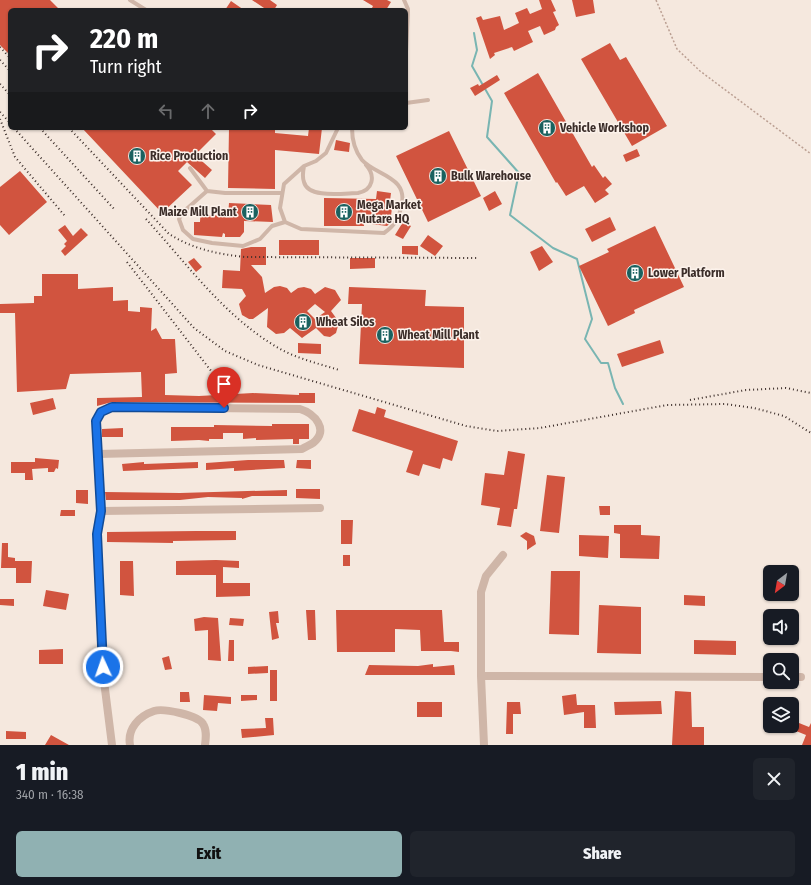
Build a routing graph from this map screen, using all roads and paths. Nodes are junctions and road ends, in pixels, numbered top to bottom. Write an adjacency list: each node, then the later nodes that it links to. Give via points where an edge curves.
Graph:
1 (130, 0): 3 (lane)
2 (656, 0): 8 (path, via 677,49 700,71)
3 (143, 8)
4 (428, 100): 5 (lane)
5 (408, 103)
6 (337, 130): 10 (lane, via 326,153)
7 (352, 130): 9 (lane, via 355,150)
8 (811, 154)
9 (363, 161): 10 (lane, via 372,171 372,179 365,192 358,193 316,193 305,186); 14 (lane, via 398,185 402,203 394,227 384,233 354,232 301,229)
10 (304, 166): 13 (lane, via 284,184)
11 (190, 168): 12 (lane)
12 (207, 191): 13 (lane); 14 (lane, via 182,213 179,219 183,230 194,239 243,246 260,239 272,226)
13 (281, 193): 14 (lane, via 280,208)
14 (285, 222)
15 (98, 454): 15 (street, via 96,421 101,412 112,407 300,409 315,416 320,424 319,435 314,442 302,449); 17 (street)
16 (320, 508): 17 (street)
17 (101, 511): 21 (street, via 97,534 104,681)
18 (504, 555): 19 (street, via 486,576 481,592)
19 (481, 676): 20 (street); 24 (street)
20 (763, 677)
21 (112, 745)
22 (130, 745): 23 (street, via 128,737 138,719 156,710 188,715 203,722)
23 (205, 745)
24 (484, 745)

